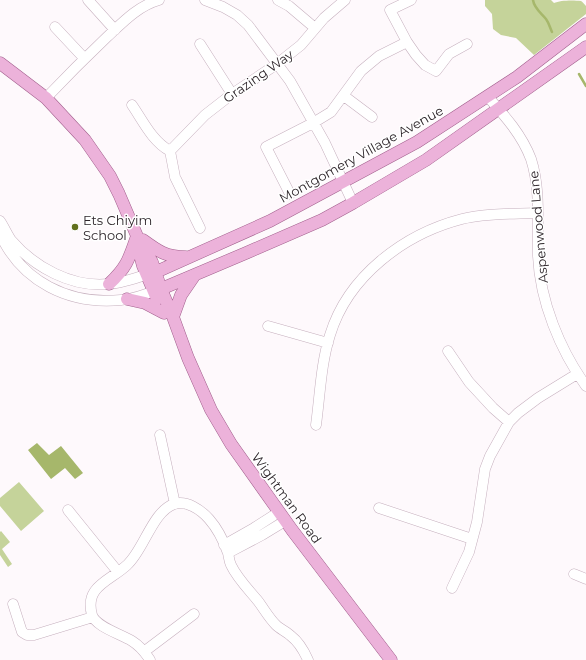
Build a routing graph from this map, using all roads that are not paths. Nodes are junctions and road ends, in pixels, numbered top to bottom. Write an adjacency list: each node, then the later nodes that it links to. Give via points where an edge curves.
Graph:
1 (88, 0): 10 (street)
2 (159, 0): 10 (street, via 136,10)
3 (206, 0): 17 (street, via 237,15 248,24)
4 (278, 0): 9 (street)
5 (345, 0): 9 (street, Grazing Way)
6 (411, 0): 11 (street, via 390,10)
7 (586, 24): 20 (main road, Montgomery Village Avenue)
8 (55, 27): 15 (street)
9 (315, 28): 17 (street, Grazing Way, via 301,46)
10 (115, 30): 15 (street)
11 (407, 42): 13 (street, via 425,65 436,71 449,54); 19 (street, via 368,64 354,79)
12 (200, 44): 18 (street)
13 (467, 44)
14 (586, 48): 23 (main road)
15 (84, 58): 21 (street)
16 (0, 63): 21 (main road, Wightman Road)
17 (277, 64): 18 (street, Grazing Way); 25 (street, via 290,81)
18 (232, 94): 26 (street, Grazing Way, via 205,114)
19 (344, 96): 24 (street); 25 (street, via 331,112)
20 (488, 97): 23 (street, Aspenwood Lane); 27 (main road, Montgomery Village Avenue, via 417,142)
21 (46, 98): 34 (main road, Wightman Road, via 85,140 110,176)
22 (132, 105): 26 (street, via 156,140)
23 (500, 110): 29 (main road, via 426,160); 30 (street, Aspenwood Lane, via 520,136 531,160)
24 (372, 116)
25 (313, 123): 27 (street); 28 (street, via 266,147)
26 (170, 151): 32 (street, via 175,177)
27 (344, 183): 29 (street); 35 (main road, Montgomery Village Avenue, via 270,221)
28 (290, 194)
29 (353, 203): 37 (main road, via 322,220)
30 (538, 213): 43 (street, via 480,216 424,232 408,240 384,257 354,286 339,312); 45 (street, Aspenwood Lane, via 539,266 545,299 555,329)
31 (0, 221): 38 (street, via 11,239 32,260 54,273 78,282)
32 (200, 228)
33 (0, 234): 40 (street, via 14,258 41,283 78,298 100,301)
34 (140, 240): 35 (main road, via 166,255); 36 (main road, Wightman Road, via 149,254); 38 (main road, via 121,273)
35 (189, 257): 36 (main road, Montgomery Village Avenue)
36 (151, 273): 38 (street); 39 (main road, Wightman Road)
37 (195, 275): 39 (main road); 41 (main road)
38 (109, 284)
39 (157, 290): 40 (street); 41 (main road, Wightman Road)
40 (127, 299): 41 (main road, via 145,303)
41 (169, 315): 53 (main road, Wightman Road, via 172,331 180,340 212,410 231,444)
42 (268, 326): 43 (street)
43 (328, 343): 48 (street)
44 (448, 350): 47 (street, via 470,382)
45 (577, 374): 46 (street, Aspenwood Lane); 47 (street, via 527,406)
46 (586, 386)
47 (509, 422): 54 (street, via 485,469)
48 (316, 425)
49 (160, 435): 50 (street)
50 (175, 504): 55 (street, via 189,505 201,511 210,520); 56 (street, via 158,517 134,557)
51 (379, 508): 54 (street)
52 (68, 510): 56 (street)
53 (282, 516): 55 (street, via 254,528); 66 (main road, Wightman Road)
54 (472, 539): 59 (street, via 469,552)
55 (226, 549): 65 (street, via 237,574 277,626 300,644)
56 (118, 572): 62 (street, via 93,592 90,607)
57 (574, 574): 58 (street)
58 (586, 579)
59 (452, 588)
60 (13, 604): 62 (street, via 22,632 27,635)
61 (194, 614): 63 (street)
62 (93, 617): 63 (street, via 102,626 132,641)
63 (145, 651): 64 (street)
64 (150, 660)
65 (308, 660)
66 (391, 660)

